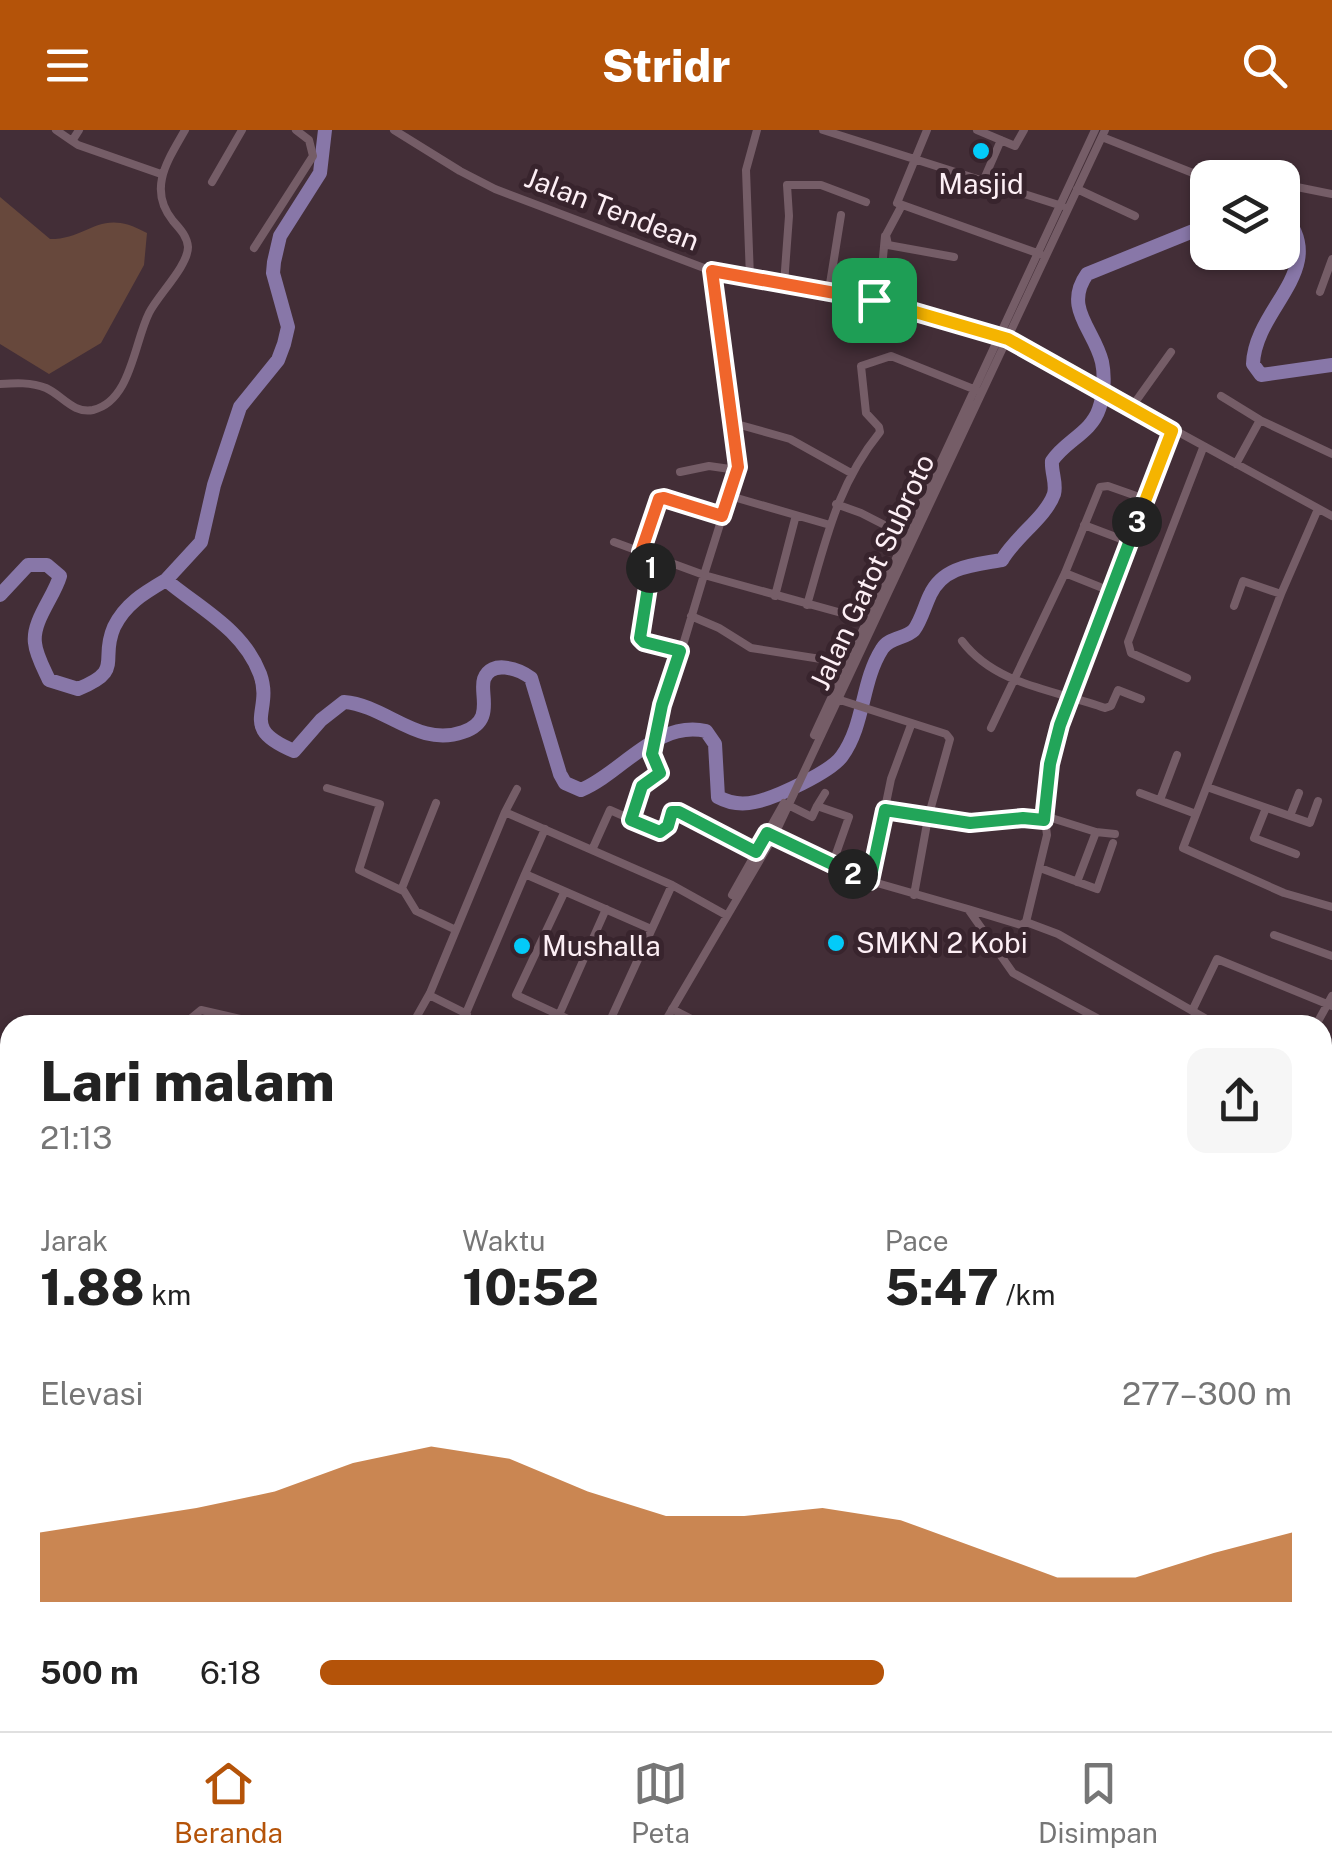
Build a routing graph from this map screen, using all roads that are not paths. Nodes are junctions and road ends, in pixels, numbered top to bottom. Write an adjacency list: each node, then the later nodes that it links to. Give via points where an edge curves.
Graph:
1 (56, 130): 15 (street)
2 (79, 130): 15 (street)
3 (185, 130): 18 (street)
4 (242, 130): 20 (street)
5 (296, 130): 30 (street, via 309,140 313,156)
6 (394, 130): 34 (street, Jalan Tendean, via 495,189)
7 (757, 130): 35 (street, via 746,170)
8 (823, 130): 13 (street)
9 (927, 130): 16 (street)
10 (977, 130): 14 (street)
11 (1024, 130): 14 (street, via 1017,145)
12 (1101, 132): 17 (street); 22 (street, Jalan Gatot Subroto); 26 (street, Jalan Gatot Subroto)
13 (845, 134): 16 (street)
14 (1001, 140): 19 (street)
15 (72, 141): 18 (street)
16 (916, 159): 19 (street); 25 (street, via 897,203)
17 (1190, 171)
18 (161, 174): 42 (street, via 163,208 185,237 187,253 151,309 115,396 82,411 40,386)
19 (984, 179): 26 (street)
20 (212, 182)
21 (1300, 188): 23 (street)
22 (1078, 190): 26 (street, Jalan Gatot Subroto); 28 (street)
23 (1332, 194)
24 (866, 202): 36 (street, via 821,185 787,185)
25 (902, 205): 29 (street); 31 (street)
26 (1065, 207): 31 (street, Jalan Gatot Subroto)
27 (841, 215): 37 (street)
28 (1135, 216)
29 (886, 235): 32 (street, via 890,246); 39 (street)
30 (254, 248)
31 (1042, 255): 40 (street, Jalan Gatot Subroto)
32 (954, 257)
33 (1332, 259): 38 (street)
34 (712, 271): 35 (street, Jalan Tendean); 47 (street)
35 (750, 278): 36 (street, Jalan Tendean)
36 (784, 284): 37 (street, Jalan Tendean)
37 (829, 290): 39 (street, Jalan Tendean)
38 (1320, 292)
39 (874, 300): 40 (street, Jalan Tendean)
40 (1005, 338): 43 (street, Jalan Gatot Subroto); 45 (street, Jalan Tendean); 56 (street, Jalan Gatot Subroto)
41 (1172, 352): 45 (street)
42 (0, 384)
43 (976, 390): 54 (street, via 891,356 862,364 866,412 880,432); 56 (street, Jalan Gatot Subroto)
44 (1221, 396): 46 (street)
45 (1131, 408): 48 (street, Jalan Tendean)
46 (1260, 420): 50 (street); 51 (street)
47 (733, 423): 52 (street); 54 (street, via 790,439)
48 (1172, 431): 49 (street, Jalan Tendean); 57 (street)
49 (1203, 448): 51 (street, Jalan Tendean); 82 (street, via 1128,642 1131,653)
50 (1332, 454)
51 (1236, 464): 59 (street, Jalan Tendean)
52 (737, 470): 53 (street, via 702,466); 55 (street)
53 (680, 472)
54 (851, 473): 58 (street)
55 (730, 496): 60 (street); 61 (street)
56 (927, 499): 65 (street, Jalan Gatot Subroto); 78 (street, Jalan Gatot Subroto)
57 (1146, 499): 63 (street, via 1102,486); 67 (street)
58 (836, 504): 64 (street); 65 (street)
59 (1318, 509): 62 (street, Jalan Tendean); 73 (street)
60 (722, 516): 68 (street, via 660,498); 71 (street)
61 (796, 516): 64 (street); 74 (street)
62 (1332, 516)
63 (1084, 525): 67 (street); 70 (street)
64 (830, 526): 75 (street)
65 (906, 536): 78 (street, Jalan Gatot Subroto)
66 (614, 542): 68 (street)
67 (1129, 542): 72 (street)
68 (641, 552): 69 (street)
69 (654, 557): 71 (street); 80 (street, via 640,638)
70 (1065, 573): 72 (street); 83 (street)
71 (704, 575): 74 (street); 77 (street)
72 (1110, 590): 84 (street)
73 (1281, 594): 76 (street, via 1243,580); 91 (street)
74 (774, 596): 75 (street)
75 (807, 605): 78 (street)
76 (1234, 606)
77 (690, 616): 80 (street); 81 (street, via 751,648)
78 (869, 620): 81 (street, Jalan Gatot Subroto); 86 (street, Jalan Gatot Subroto)
79 (962, 642): 83 (street, via 982,664)
80 (680, 651): 109 (street, via 652,754 660,773 642,786)
81 (846, 663): 90 (street, Jalan Gatot Subroto)
82 (1188, 678)
83 (1013, 680): 84 (street); 88 (street)
84 (1070, 695): 85 (street, via 1109,708 1118,690); 108 (street, via 1050,764)
85 (1141, 699)
86 (841, 700): 87 (street); 90 (street, Jalan Gatot Subroto)
87 (911, 725): 103 (street); 107 (street, via 950,739)
88 (991, 728)
89 (1177, 755): 97 (street)
90 (796, 783): 99 (street, Jalan Gatot Subroto)
91 (1207, 787): 102 (street); 105 (street)
92 (327, 788): 122 (street, via 380,804 359,870)
93 (517, 789): 104 (street)
94 (825, 792): 101 (street)
95 (1140, 793): 97 (street)
96 (1298, 793): 106 (street)
97 (1160, 800): 105 (street)
98 (1318, 801): 106 (street, via 1310,824)
99 (787, 802): 101 (street, via 812,818); 112 (street, Jalan Gatot Subroto)
100 (436, 803): 122 (street)
101 (817, 806): 116 (street, via 849,817)
102 (1266, 808): 106 (street); 115 (street, via 1254,838)
103 (885, 810): 107 (street); 119 (street)
104 (505, 812): 110 (street); 131 (street)
105 (1196, 814): 125 (street, via 1183,848)
106 (1290, 816)
107 (928, 818): 108 (street); 124 (street)
108 (1045, 818): 111 (street); 117 (street)
109 (631, 820): 113 (street, via 610,810); 114 (street, via 660,832 672,812 679,812)
110 (544, 830): 113 (street); 118 (street)
111 (1096, 832): 120 (street); 120 (street, via 1114,839 1096,890)
112 (770, 834): 114 (street, Jalan Gatot Subroto); 116 (street)
113 (592, 850): 121 (street)
114 (760, 853): 128 (street, Jalan Gatot Subroto)
115 (1296, 854)
116 (832, 865): 119 (street)
117 (1040, 868): 120 (street); 129 (street)
118 (525, 874): 123 (street); 138 (street)
119 (870, 881): 124 (street)
120 (1077, 882)
121 (672, 885): 128 (street); 130 (street)
122 (403, 891): 131 (street, via 416,912)
123 (564, 892): 126 (street); 142 (street, via 516,994)
124 (914, 895): 127 (street)
125 (1332, 907)
126 (606, 909): 130 (street); 142 (street)
127 (968, 909): 129 (street); 147 (street, via 1013,973)
128 (724, 914): 136 (street, Jalan Gatot Subroto); 144 (street, Jalan Gatot Subroto)
129 (1026, 922): 137 (street)
130 (651, 928): 143 (street)
131 (456, 930): 134 (street)
132 (1274, 935): 133 (street)
133 (1332, 956)
134 (429, 994): 138 (street); 141 (street)
135 (1330, 1002): 137 (street, via 1217,959)
136 (672, 1009): 145 (street, Jalan Gatot Subroto); 146 (street)
137 (1192, 1012): 148 (street)
138 (467, 1014)
139 (192, 1015): 140 (street)
140 (223, 1015)
141 (417, 1015)
142 (559, 1015)
143 (612, 1015)
144 (666, 1015)
145 (668, 1015)
146 (684, 1015)
147 (1091, 1015)
148 (1198, 1015)

